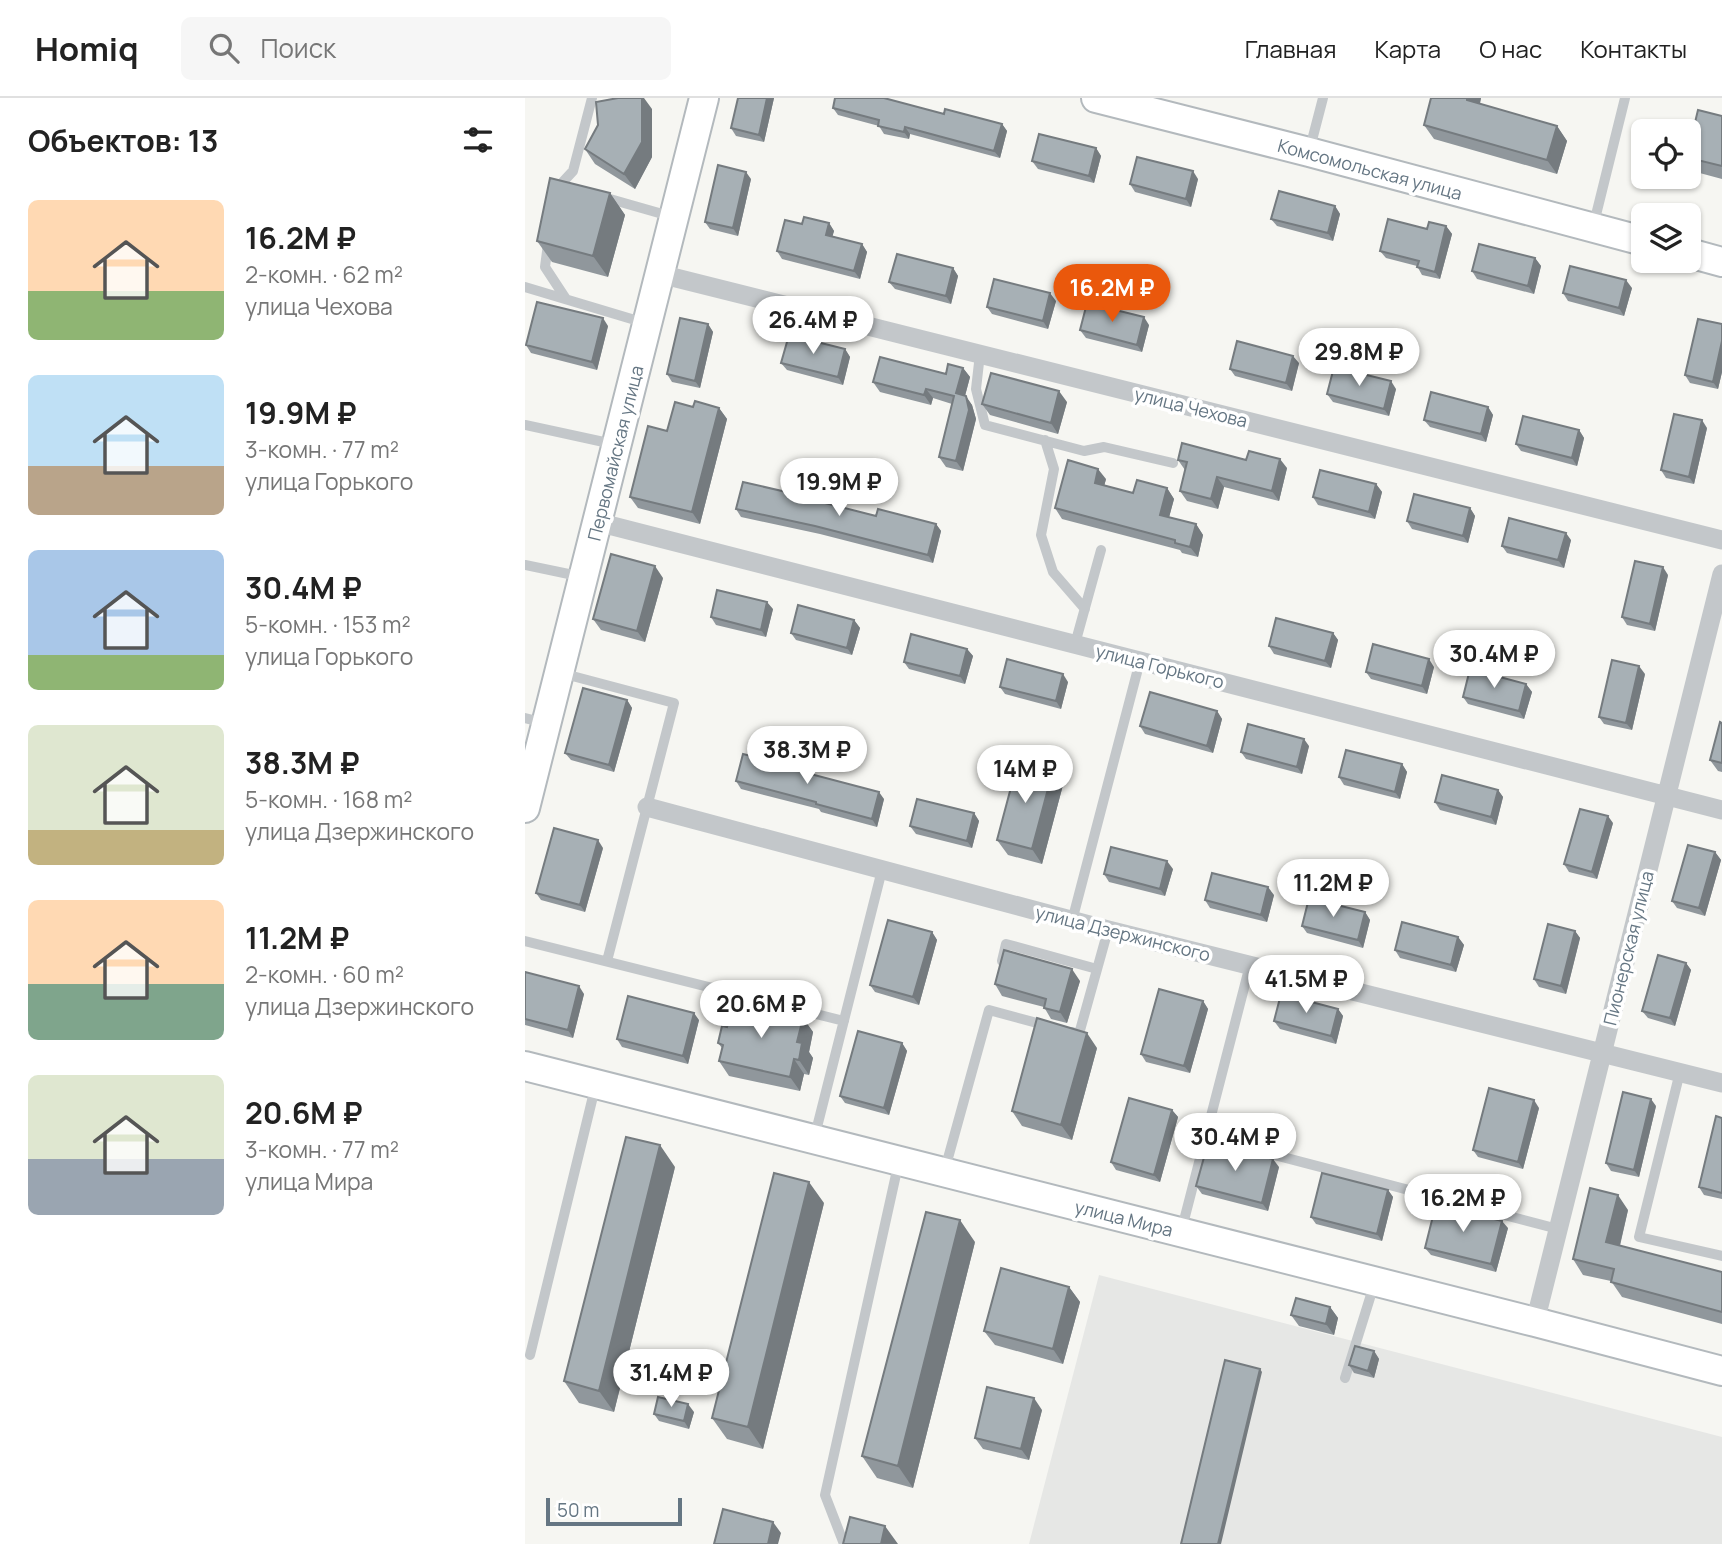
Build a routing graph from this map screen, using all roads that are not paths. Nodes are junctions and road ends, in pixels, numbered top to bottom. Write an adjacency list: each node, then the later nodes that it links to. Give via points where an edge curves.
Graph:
1 (592, 98): 7 (lane, via 573,171 560,188)
2 (704, 98): 9 (street, Первомайская улица)
3 (1096, 98): 6 (street, Комсомольская улица)
4 (1323, 98): 6 (lane)
5 (1625, 98): 10 (lane)
6 (1309, 152): 10 (street, Комсомольская улица)
7 (573, 188)
8 (586, 192): 9 (lane)
9 (674, 218): 15 (street, Первомайская улица)
10 (1593, 228): 11 (street, Комсомольская улица)
11 (1631, 238)
12 (549, 239): 17 (lane, via 545,268)
13 (1701, 256): 14 (street)
14 (1722, 262)
15 (660, 274): 18 (street, Первомайская улица); 19 (street, улица Чехова)
16 (525, 287): 17 (lane)
17 (566, 299): 18 (lane)
18 (647, 324): 22 (street, Первомайская улица)
19 (980, 354): 21 (lane, via 976,389 985,425); 25 (street, улица Чехова)
20 (525, 425): 22 (lane)
21 (1045, 440): 23 (lane, via 1084,451 1104,447); 30 (lane, via 1054,469 1041,534 1053,572)
22 (617, 445): 24 (street, Первомайская улица)
23 (1173, 463)
24 (597, 522): 29 (street, Первомайская улица); 31 (street, улица Горького)
25 (1722, 540)
26 (1101, 550): 30 (lane)
27 (525, 565): 29 (lane)
28 (1722, 574): 35 (street, Пионерская улица)
29 (583, 578): 33 (street, Первомайская улица)
30 (1085, 609): 31 (lane)
31 (1075, 644): 32 (street, улица Горького)
32 (1140, 661): 35 (street, улица Горького); 40 (lane)
33 (559, 673): 34 (street, Первомайская улица); 36 (lane, via 674,703)
34 (536, 721): 37 (street, Первомайская улица)
35 (1667, 796): 38 (street, улица Горького); 50 (street, Пионерская улица)
36 (647, 807): 39 (street, улица Дзержинского); 43 (lane)
37 (525, 808)
38 (1722, 810)
39 (882, 870): 40 (street, улица Дзержинского); 47 (lane)
40 (1072, 921): 41 (street, улица Дзержинского)
41 (1108, 930): 44 (street, улица Дзержинского); 46 (lane)
42 (525, 941): 43 (lane)
43 (607, 961): 47 (lane)
44 (1250, 965): 50 (street, улица Дзержинского); 55 (lane)
45 (1000, 967): 46 (lane, via 1006,944)
46 (1097, 969): 49 (lane, via 1079,1034)
47 (844, 1021): 56 (lane)
48 (1053, 1027): 58 (lane, via 989,1010)
49 (1066, 1031)
50 (1602, 1053): 52 (street, улица Дзержинского); 59 (street, Пионерская улица)
51 (525, 1066): 54 (street, улица Мира)
52 (1680, 1072): 53 (street, улица Дзержинского); 61 (lane, via 1639,1237)
53 (1722, 1083)
54 (596, 1084): 56 (street, улица Мира); 64 (lane)
55 (1206, 1137): 59 (lane); 60 (lane)
56 (814, 1139): 57 (street, улица Мира)
57 (899, 1161): 58 (street, улица Мира); 67 (lane, via 825,1494)
58 (944, 1172): 60 (street, улица Мира)
59 (1558, 1229): 63 (street, Пионерская улица)
60 (1181, 1232): 62 (street, улица Мира)
61 (1722, 1256)
62 (1375, 1281): 63 (street, улица Мира); 66 (lane)
63 (1535, 1322): 65 (street, улица Мира)
64 (530, 1355)
65 (1722, 1371)
66 (1345, 1378)
67 (843, 1544)

